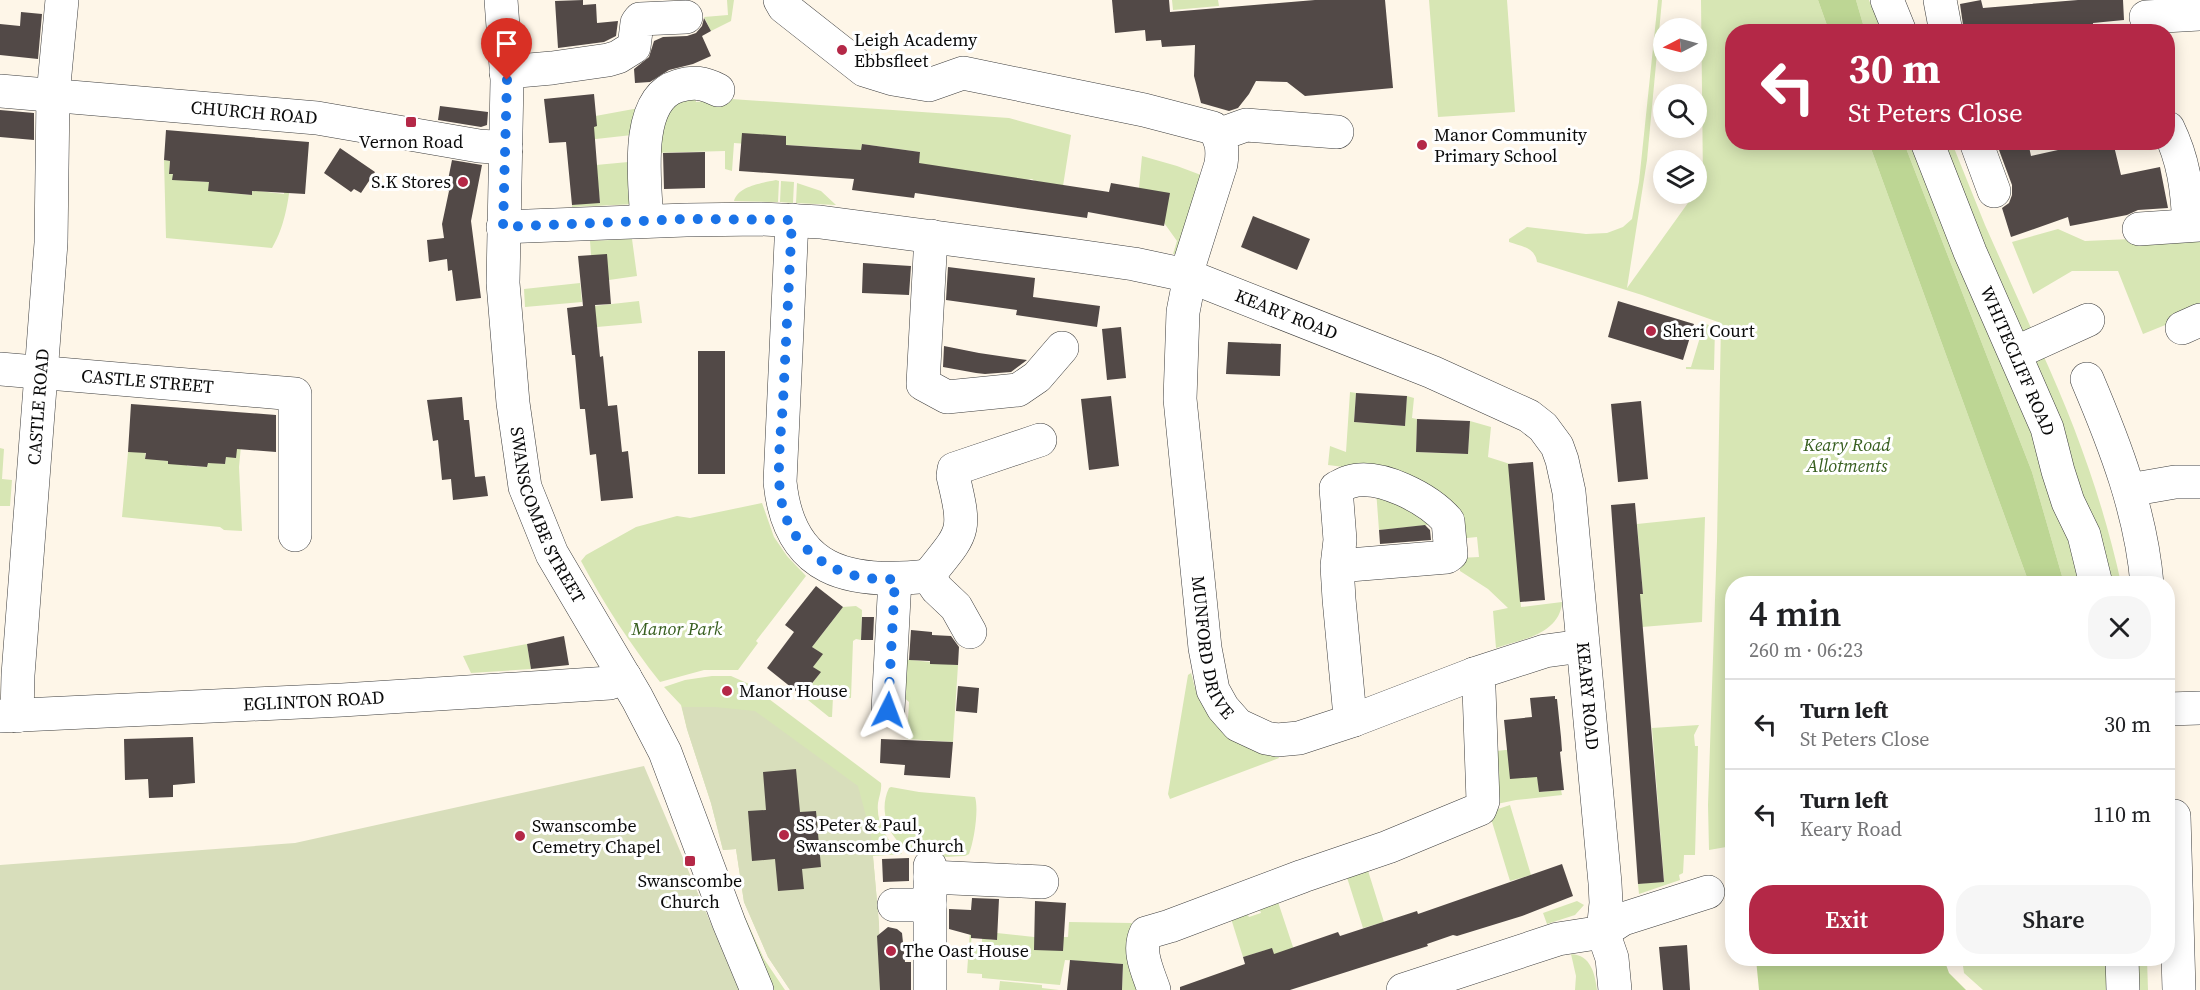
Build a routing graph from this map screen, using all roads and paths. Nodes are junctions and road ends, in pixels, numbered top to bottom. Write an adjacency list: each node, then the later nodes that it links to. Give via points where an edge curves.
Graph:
1 (62, 0): 14 (street)
2 (501, 0): 11 (street, SWANSCOMBE STREET)
3 (780, 0): 16 (street, via 873,74 929,85 963,74 1205,125)
4 (1887, 0): 9 (street)
5 (1940, 0): 10 (street)
6 (2200, 14): 7 (street)
7 (2146, 16)
8 (686, 17): 11 (street, via 640,19 634,47 613,59)
9 (1897, 24)
10 (1944, 24)
11 (506, 72): 18 (street, SWANSCOMBE STREET)
12 (718, 90): 23 (street, via 702,83 687,83 667,91 653,106 645,153)
13 (0, 91): 14 (street, CHURCH ROAD)
14 (52, 96): 18 (street, CHURCH ROAD, via 317,118); 33 (street, CASTLE ROAD, via 51,243)
15 (1337, 132): 16 (street, via 1250,125)
16 (1218, 135): 28 (street, MUNFORD DRIVE, via 1221,164)
17 (2175, 144): 24 (street)
18 (506, 148): 25 (street, SWANSCOMBE STREET)
19 (1930, 150): 31 (street, WHITECLIFF ROAD)
20 (1979, 150): 21 (street)
21 (1994, 190)
22 (792, 220): 23 (street, KEARY ROAD); 27 (street, KEARY ROAD); 43 (street, via 780,463 785,515 803,547 827,566 862,578)
23 (647, 221): 25 (street, KEARY ROAD)
24 (2195, 225): 26 (street)
25 (503, 227): 47 (street, SWANSCOMBE STREET, via 506,332 525,487 552,554)
26 (2139, 229)
27 (931, 236): 28 (street, KEARY ROAD, via 1134,264); 30 (street, via 923,384 947,397 1018,390)
28 (1188, 276): 45 (street, KEARY ROAD, via 1432,372 1539,423 1557,446 1568,485); 52 (street, MUNFORD DRIVE, via 1180,399 1210,684 1233,720 1266,738 1299,738)
29 (2088, 320): 31 (street)
30 (1062, 348)
31 (2015, 353): 41 (street, WHITECLIFF ROAD, via 2048,428 2058,471 2084,535)
32 (0, 369): 33 (street, CASTLE STREET)
33 (41, 373): 38 (street, CASTLE STREET, via 295,393); 51 (street, CASTLE ROAD, via 17,692)
34 (2087, 379): 37 (street)
35 (1041, 440): 40 (street, via 954,469 952,476 962,519 959,534)
36 (2200, 482): 37 (street)
37 (2129, 490): 42 (street)
38 (295, 535)
39 (1337, 566): 52 (street, via 1349,706)
40 (928, 576): 43 (street); 44 (street)
41 (2094, 576)
42 (2146, 576)
43 (895, 579): 50 (street)
44 (963, 620)
45 (1582, 646): 46 (street, MUNFORD DRIVE, via 1548,650); 58 (street, KEARY ROAD, via 1606,897)
46 (1474, 674): 52 (street, MUNFORD DRIVE); 63 (street, via 1480,696 1480,809 1388,847 1146,933 1143,958)
47 (625, 677): 51 (street, EGLINTON ROAD, via 610,683 503,691); 61 (street, SWANSCOMBE STREET, via 670,763 733,934)
48 (2200, 708): 49 (street)
49 (2175, 709)
50 (890, 711)
51 (9, 716)
52 (1354, 720)
53 (2175, 830): 60 (street)
54 (930, 882): 55 (street); 57 (street); 62 (street)
55 (1042, 882)
56 (1708, 892): 58 (street, via 1623,919)
57 (894, 905)
58 (1603, 932): 64 (street, via 1558,939); 65 (street, via 1612,958)
59 (2122, 966): 66 (street)
60 (2186, 989)
61 (758, 990)
62 (930, 990)
63 (1154, 990)
64 (1406, 990)
65 (1615, 990)
66 (2123, 990)

